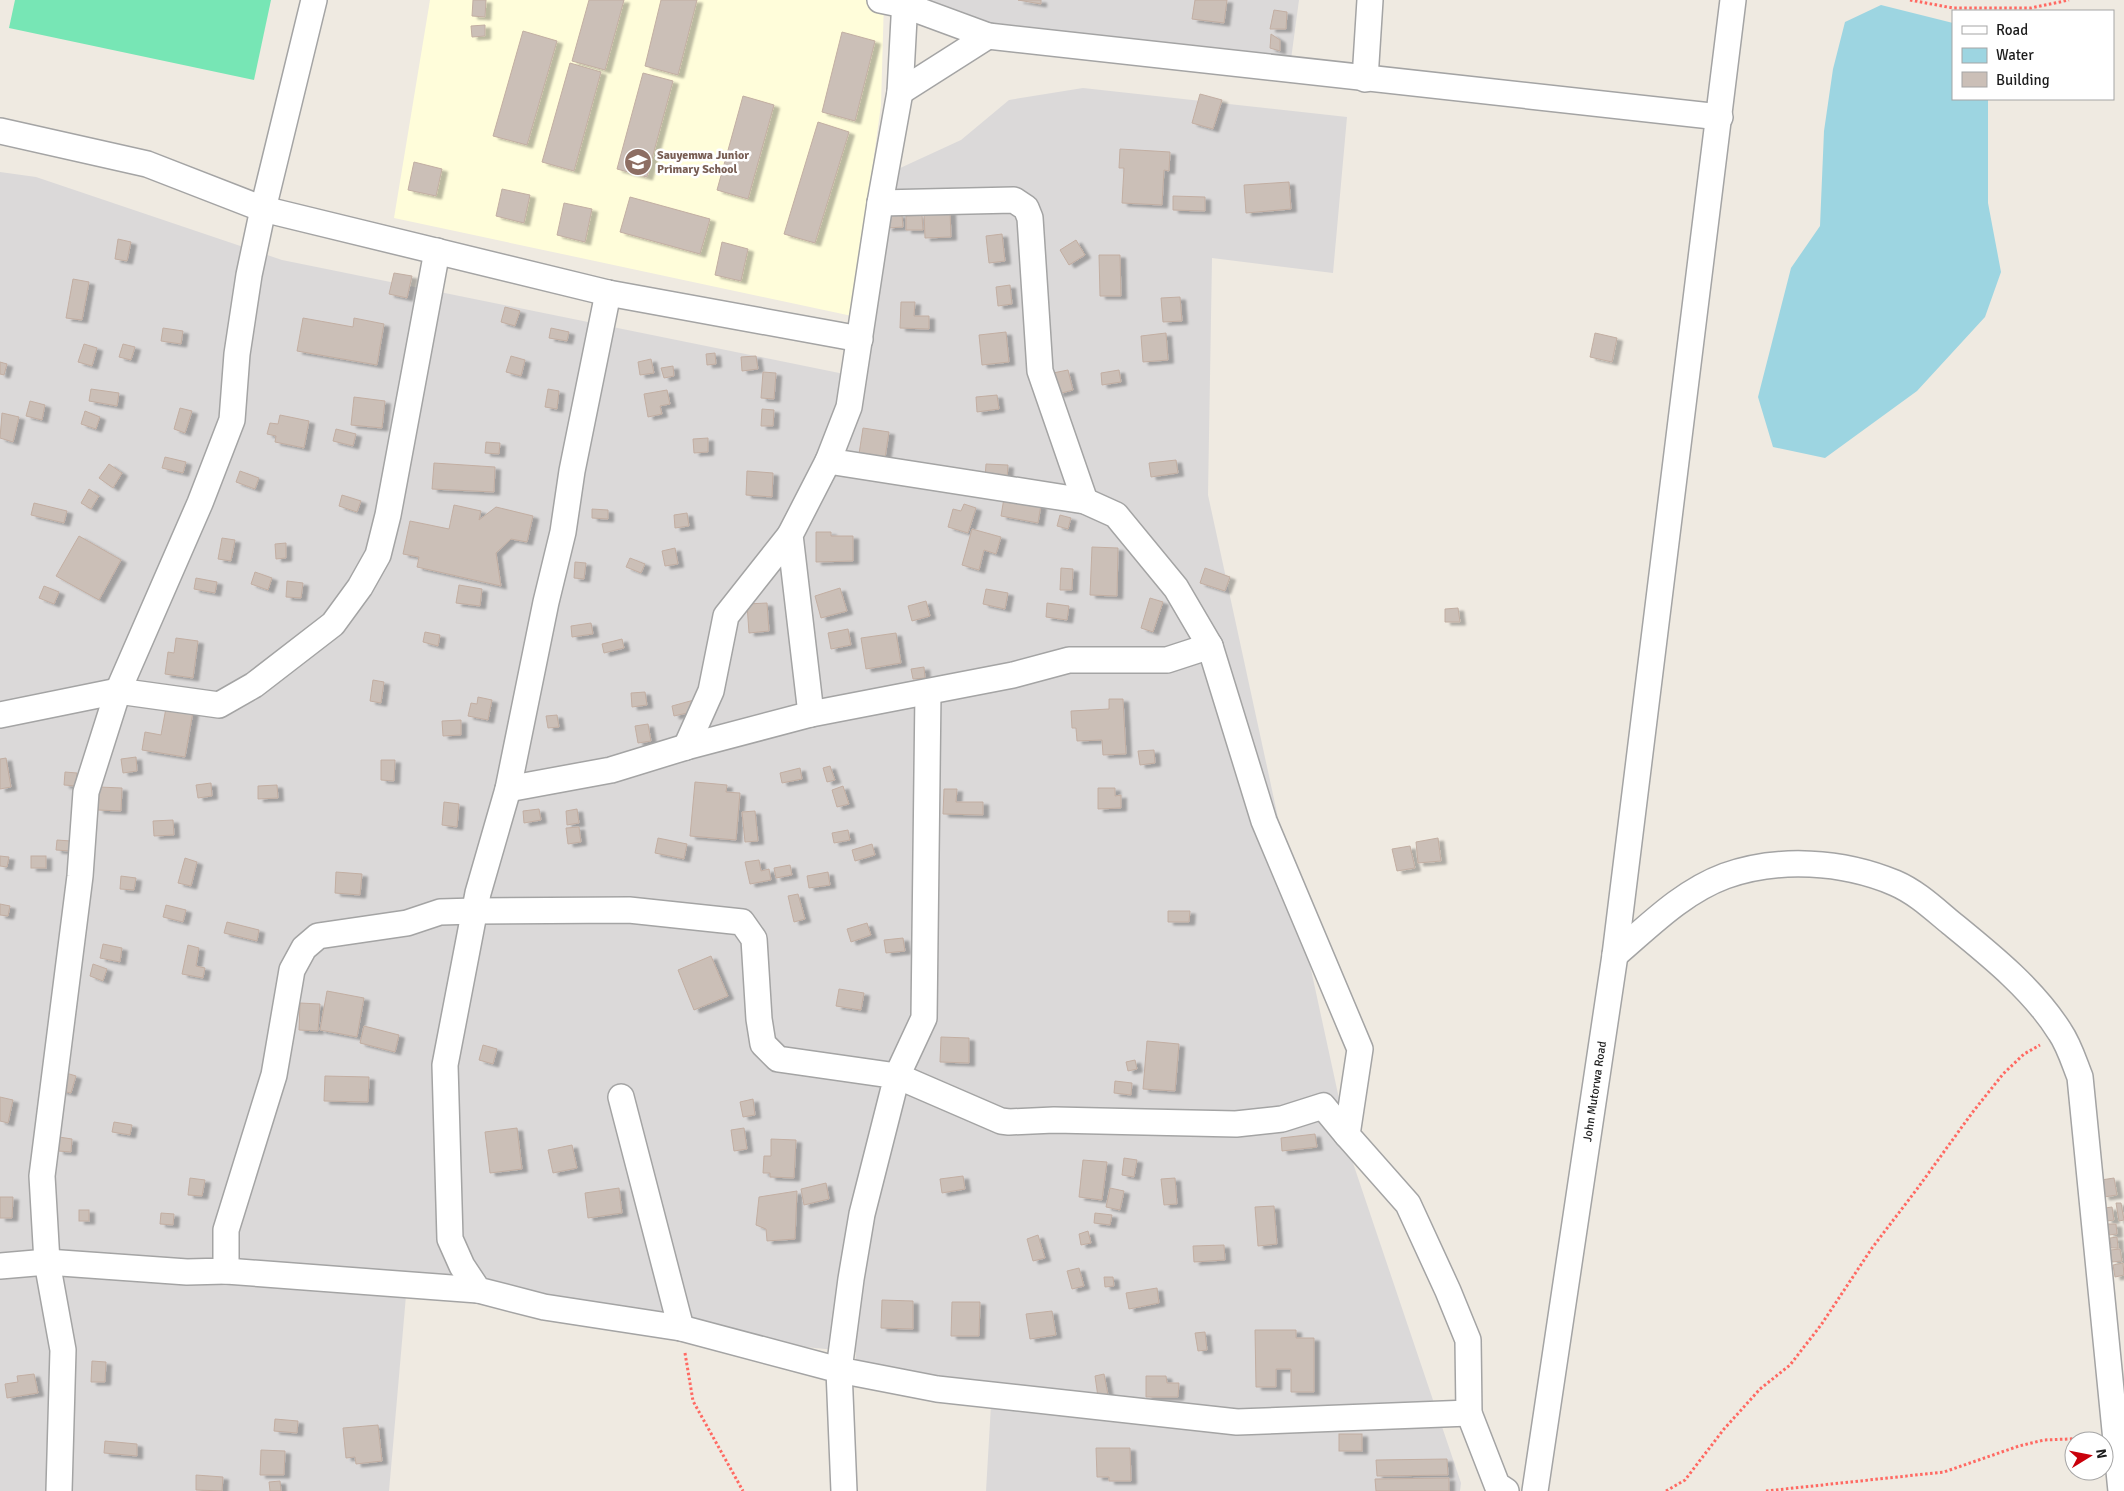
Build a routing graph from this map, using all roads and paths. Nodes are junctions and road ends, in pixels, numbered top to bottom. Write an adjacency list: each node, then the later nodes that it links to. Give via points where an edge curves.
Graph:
1 (314, 0): 14 (street)
2 (880, 0): 7 (street)
3 (1370, 0): 9 (street)
4 (1733, 0): 11 (street, John Mutorwa Road)
5 (1910, 0): 6 (path, via 1962,8 2031,8)
6 (2069, 0)
7 (904, 3): 8 (street); 10 (street)
8 (988, 36): 9 (street); 10 (street)
9 (1365, 79): 11 (street)
10 (900, 92): 13 (street)
11 (1720, 117): 29 (street, John Mutorwa Road)
12 (0, 131): 14 (street, via 147,164)
13 (880, 203): 17 (street); 19 (street, via 1014,200 1026,208 1030,218 1040,371)
14 (263, 209): 15 (street); 22 (street, via 237,354 232,420 200,503)
15 (437, 251): 16 (street); 22 (street, via 388,515 378,554 360,587 333,624 254,686 219,705)
16 (608, 293): 17 (street); 27 (street, via 563,532)
17 (860, 339): 18 (street, via 849,407)
18 (828, 461): 19 (street); 20 (street)
19 (1085, 501): 21 (street, via 1116,515 1176,588)
20 (790, 535): 24 (street); 26 (street, via 726,616 711,691)
21 (1210, 646): 23 (street, via 1167,660 1069,660); 33 (street, via 1264,821 1360,1048)
22 (118, 691): 25 (street); 34 (street, via 86,792 80,876 42,1176)
23 (928, 692): 24 (street); 31 (street, via 924,1018)
24 (811, 714): 26 (street)
25 (0, 715)
26 (686, 747): 27 (street, via 611,770)
27 (508, 789): 28 (street)
28 (475, 911): 31 (street, via 629,910 742,922 754,939 763,1044 778,1059); 36 (street, via 440,912 407,923 318,936 304,948 292,970 274,1075 226,1230); 37 (street, via 445,1065 450,1239)
29 (1614, 955): 30 (street, via 1686,895 1725,876 1797,863 1860,872 1896,884 1922,899 2001,966); 46 (street, John Mutorwa Road)
30 (2061, 1033): 41 (street, via 2080,1077); 47 (path, via 2024,1054 2003,1074 1872,1248 1790,1366 1760,1389 1685,1480)
31 (897, 1076): 33 (street, via 1001,1120 1236,1124 1282,1119 1323,1106); 39 (street, via 862,1214)
32 (621, 1097): 38 (street)
33 (1348, 1136): 40 (street, via 1408,1204 1448,1291 1468,1340)
34 (47, 1262): 35 (street); 36 (street); 42 (street, via 62,1350)
35 (0, 1266)
36 (226, 1272): 37 (street)
37 (478, 1290): 38 (street, via 544,1307)
38 (680, 1328): 39 (street); 43 (path, via 693,1401)
39 (840, 1370): 40 (street, via 937,1390 1237,1422); 44 (street)
40 (1469, 1413): 45 (street, via 1497,1485)
41 (2115, 1437): 48 (path, via 2044,1440 1944,1472); 49 (street)
42 (59, 1491)
43 (743, 1491)
44 (844, 1491)
45 (1506, 1491)
46 (1535, 1491)
47 (1666, 1491)
48 (1766, 1491)
49 (2121, 1491)

